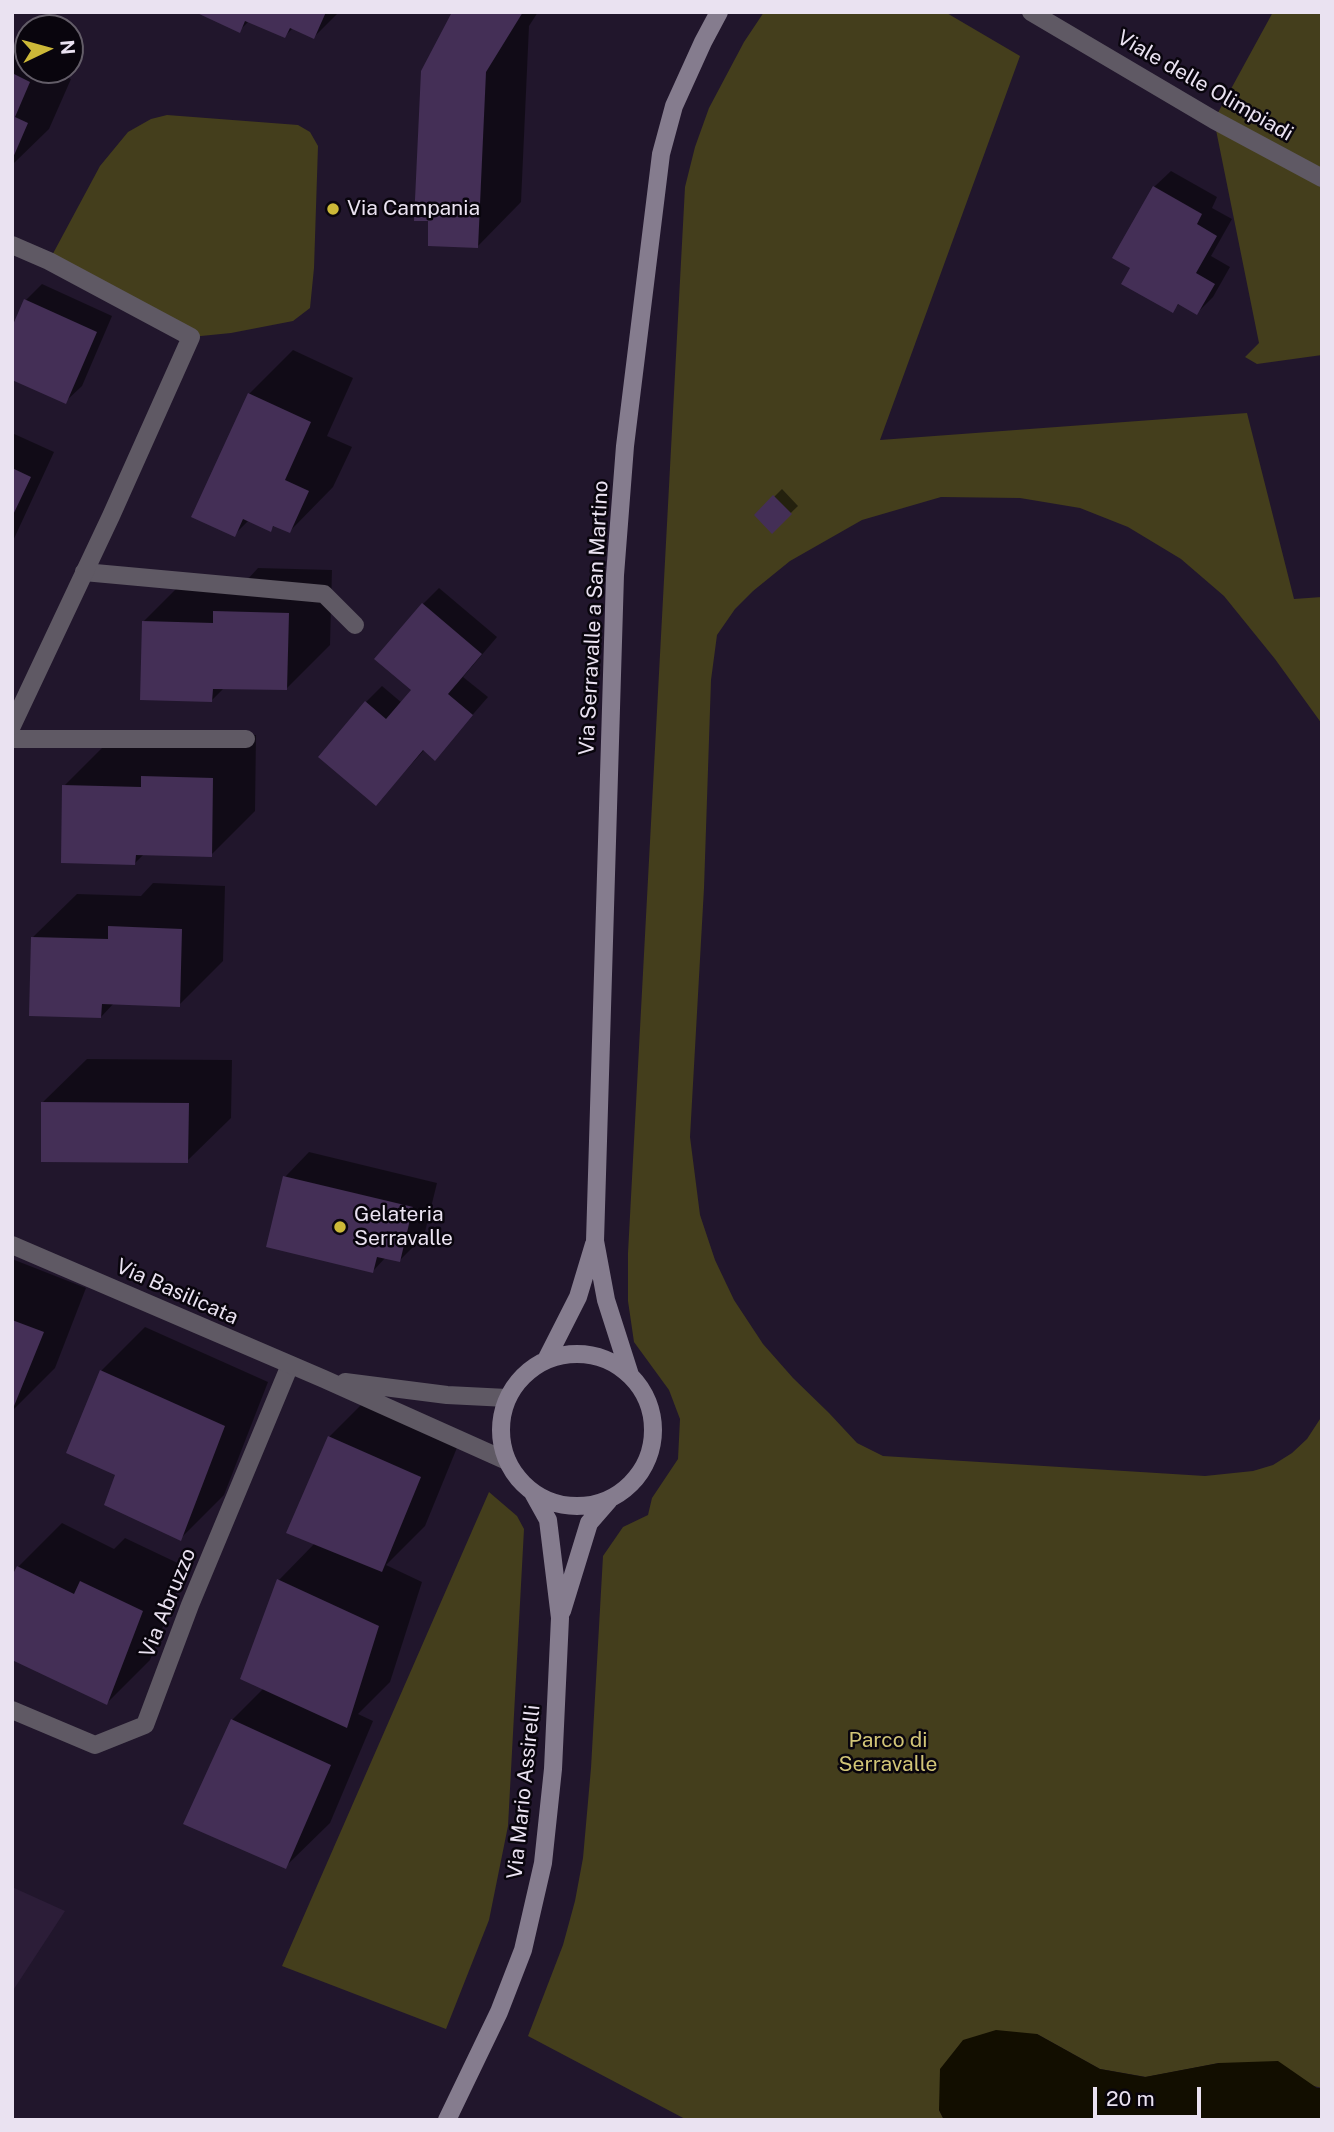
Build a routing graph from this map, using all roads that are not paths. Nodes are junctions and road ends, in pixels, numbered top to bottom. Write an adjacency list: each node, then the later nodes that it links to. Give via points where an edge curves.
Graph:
1 (719, 12): 10 (street, Via Serravalle a San Martino, via 674,106 661,155 625,446 615,575)
2 (1031, 12): 3 (street, Viale delle Olimpiadi)
3 (1322, 178)
4 (12, 245): 5 (street, via 191,337)
5 (84, 572): 6 (street, via 324,594); 7 (street)
6 (355, 625)
7 (12, 726)
8 (12, 739): 9 (street)
9 (246, 739)
10 (594, 1241): 12 (street, via 578,1297); 14 (street, via 606,1300)
11 (12, 1245): 13 (street, Via Basilicata)
12 (546, 1360): 14 (street, via 591,1354); 16 (street, via 531,1368)
13 (290, 1366): 15 (street, Via Basilicata); 21 (street, Via Abruzzo, via 145,1725 95,1745)
14 (630, 1375): 19 (street, via 645,1394 653,1416 653,1440 639,1475)
15 (324, 1379): 16 (street, Via Basilicata); 17 (street, Via Basilicata)
16 (508, 1398): 17 (street, via 501,1419)
17 (507, 1461): 18 (street)
18 (533, 1493): 19 (street, via 570,1507); 20 (street, via 548,1520)
19 (609, 1500): 20 (street, via 589,1522)
20 (560, 1618): 22 (street, Via Mario Assirelli, via 549,1815 535,1904 499,2012)
21 (12, 1710)
22 (447, 2120)

